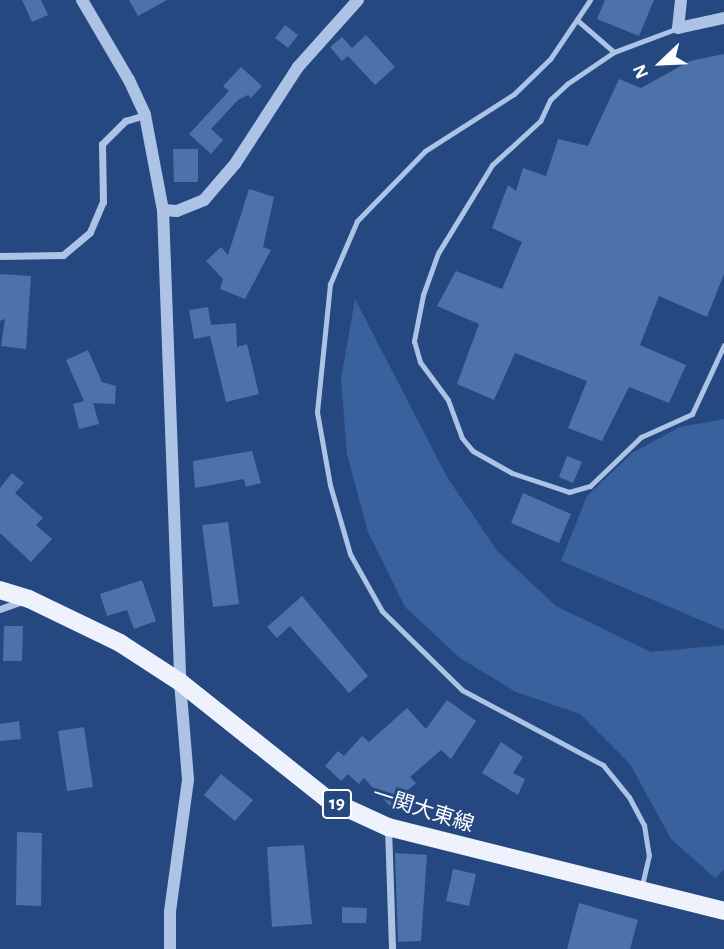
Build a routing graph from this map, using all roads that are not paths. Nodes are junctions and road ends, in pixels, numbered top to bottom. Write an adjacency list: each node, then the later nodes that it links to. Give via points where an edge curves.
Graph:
1 (82, 0): 9 (street)
2 (358, 0): 10 (street, via 298,67 234,164 204,200 177,211)
3 (590, 0): 6 (lane)
4 (681, 0): 7 (street)
5 (724, 18): 7 (street)
6 (577, 20): 8 (lane); 18 (lane, via 550,59 514,94 425,151 357,220 330,284 317,412 330,485 350,554 382,611 462,690 603,765 629,796 643,825 649,855)
7 (678, 28): 8 (lane)
8 (614, 52): 12 (lane, via 550,100 540,121 492,165 459,212 423,295 414,331 416,353 448,400 462,438 473,451 512,472 569,492 590,486 641,437 692,414)
9 (145, 115): 10 (street); 11 (street, via 125,121 102,144 103,202 90,232 63,255)
10 (163, 210): 16 (street)
11 (0, 256)
12 (724, 345)
13 (0, 590): 14 (main road, 一関大東線 / 19)
14 (29, 599): 15 (street); 16 (main road, 一関大東線 / 19, via 120,643)
15 (0, 609)
16 (180, 682): 17 (main road, 一関大東線 / 19, via 327,799); 20 (street, via 188,780 170,911)
17 (388, 827): 18 (main road, 一関大東線 / 19); 21 (street)
18 (641, 889): 19 (main road, 一関大東線 / 19)
19 (724, 911)
20 (170, 949)
21 (392, 949)

